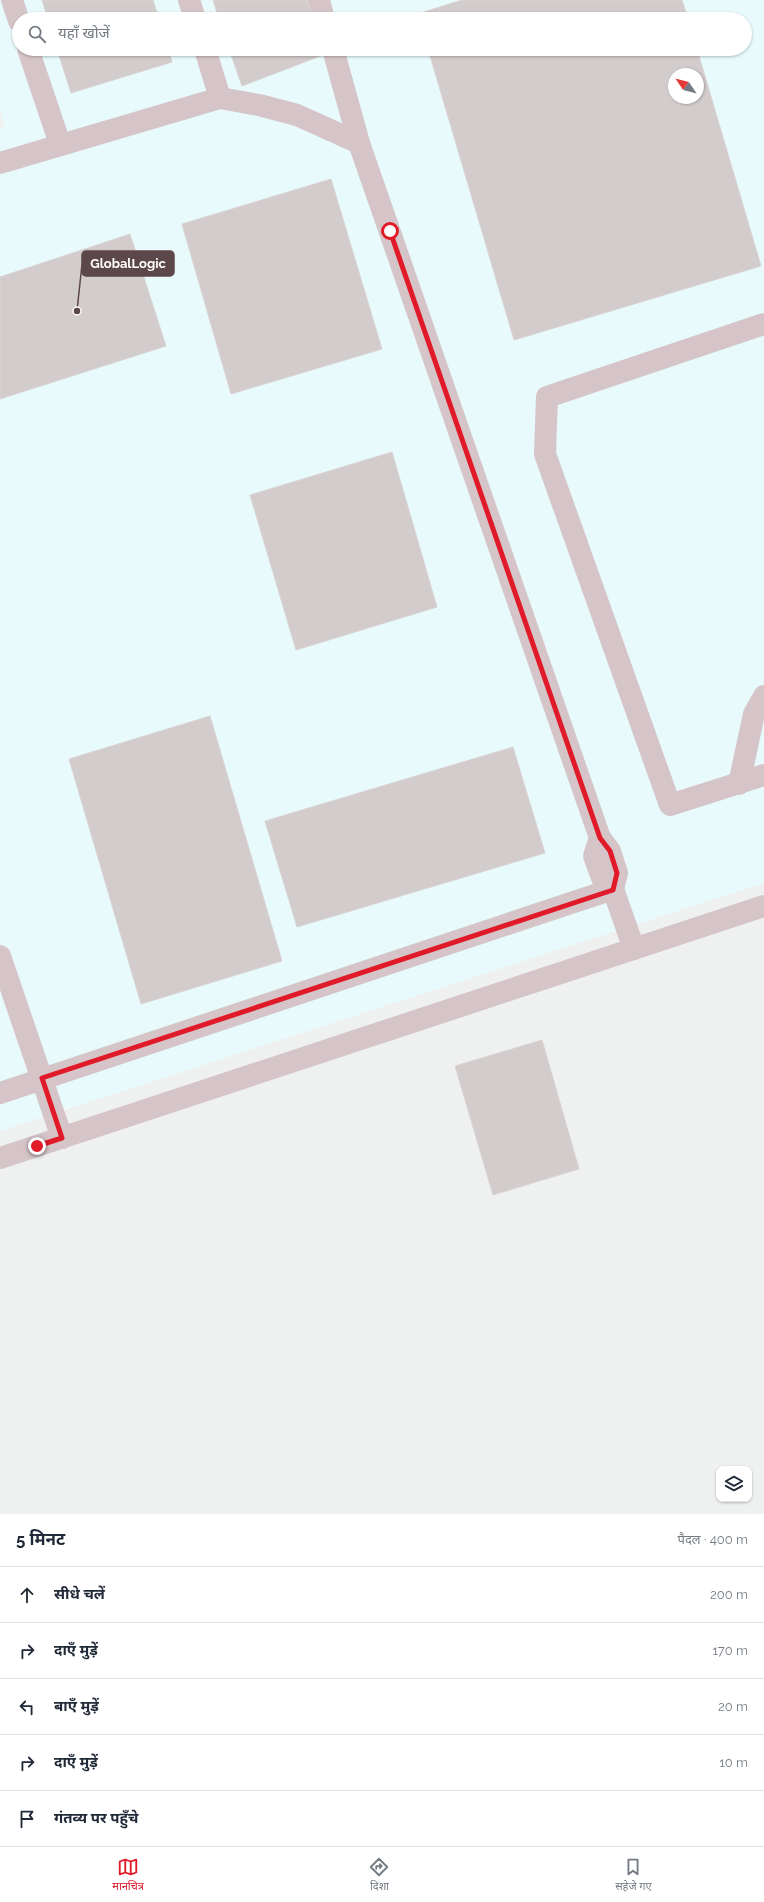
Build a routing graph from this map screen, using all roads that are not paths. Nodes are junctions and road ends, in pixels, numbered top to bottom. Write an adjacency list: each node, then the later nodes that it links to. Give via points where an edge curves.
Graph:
1 (12, 0): 4 (street)
2 (190, 0): 5 (street)
3 (319, 0): 6 (street)
4 (16, 12)
5 (193, 12)
6 (322, 12)
7 (30, 56): 12 (street)
8 (207, 56): 10 (street)
9 (335, 56): 11 (street)
10 (220, 98): 11 (street, via 297,115); 12 (street)
11 (359, 143): 18 (street, via 600,838 610,851 617,873)
12 (60, 144): 13 (street)
13 (0, 163)
14 (764, 324): 17 (street, via 547,397 545,454 670,805)
15 (764, 696): 17 (street, via 754,714)
16 (764, 776): 17 (street)
17 (739, 784)
18 (613, 890): 20 (street); 22 (street)
19 (764, 906): 20 (street)
20 (634, 949): 24 (street)
21 (0, 956): 22 (street)
22 (42, 1078): 23 (street); 24 (street)
23 (0, 1093)
24 (62, 1138): 25 (street)
25 (0, 1158)

